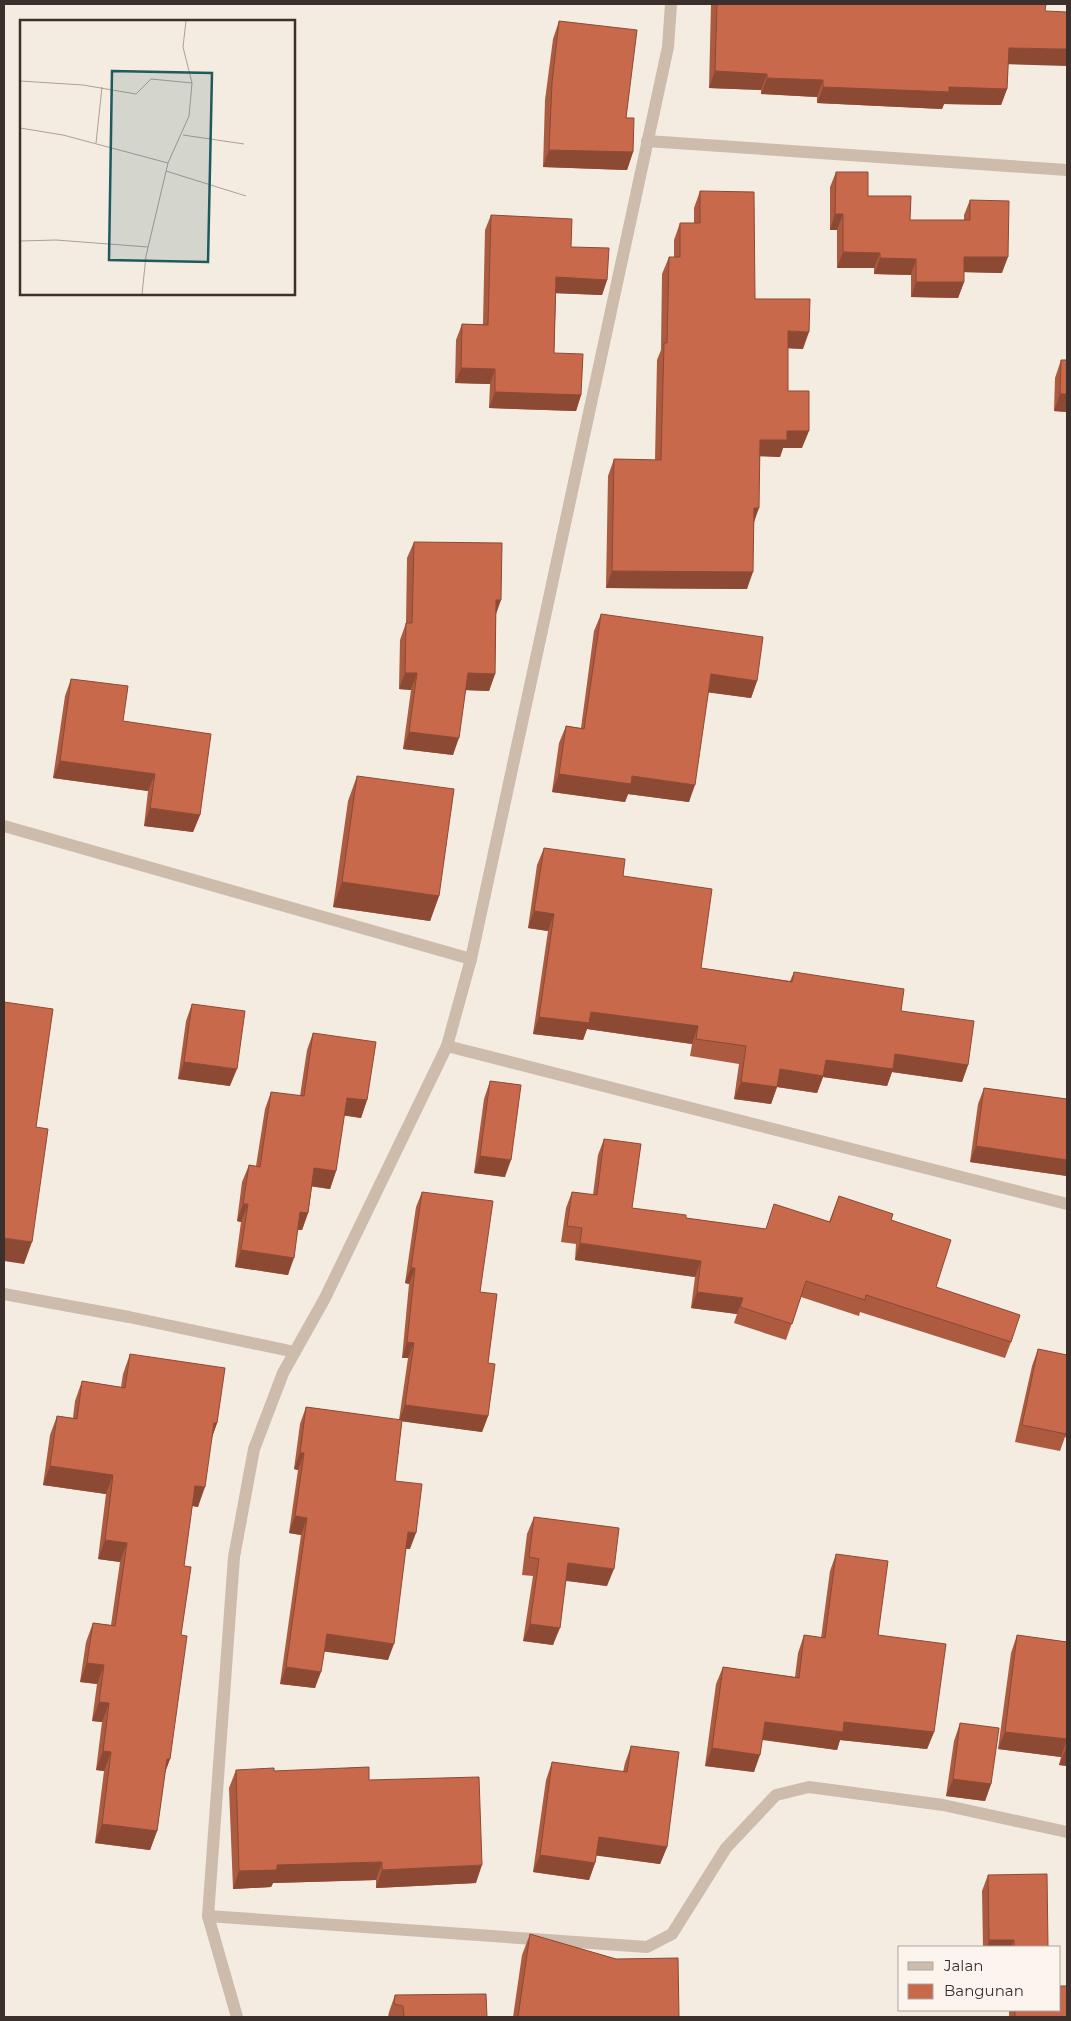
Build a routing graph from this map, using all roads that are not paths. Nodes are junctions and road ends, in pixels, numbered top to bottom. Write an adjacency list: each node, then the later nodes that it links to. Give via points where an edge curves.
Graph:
1 (671, 4): 2 (street, via 668,47)
2 (647, 141): 3 (street); 5 (street)
3 (1067, 170)
4 (4, 826): 5 (street)
5 (471, 960): 6 (street)
6 (447, 1046): 7 (street); 9 (street, via 325,1298)
7 (1067, 1204)
8 (4, 1294): 9 (street)
9 (295, 1352): 11 (street, via 283,1373 254,1449 234,1557)
10 (1067, 1832): 11 (street, via 943,1805 809,1787 776,1795 726,1848 672,1934 647,1947)
11 (208, 1916): 12 (street)
12 (237, 2017)

